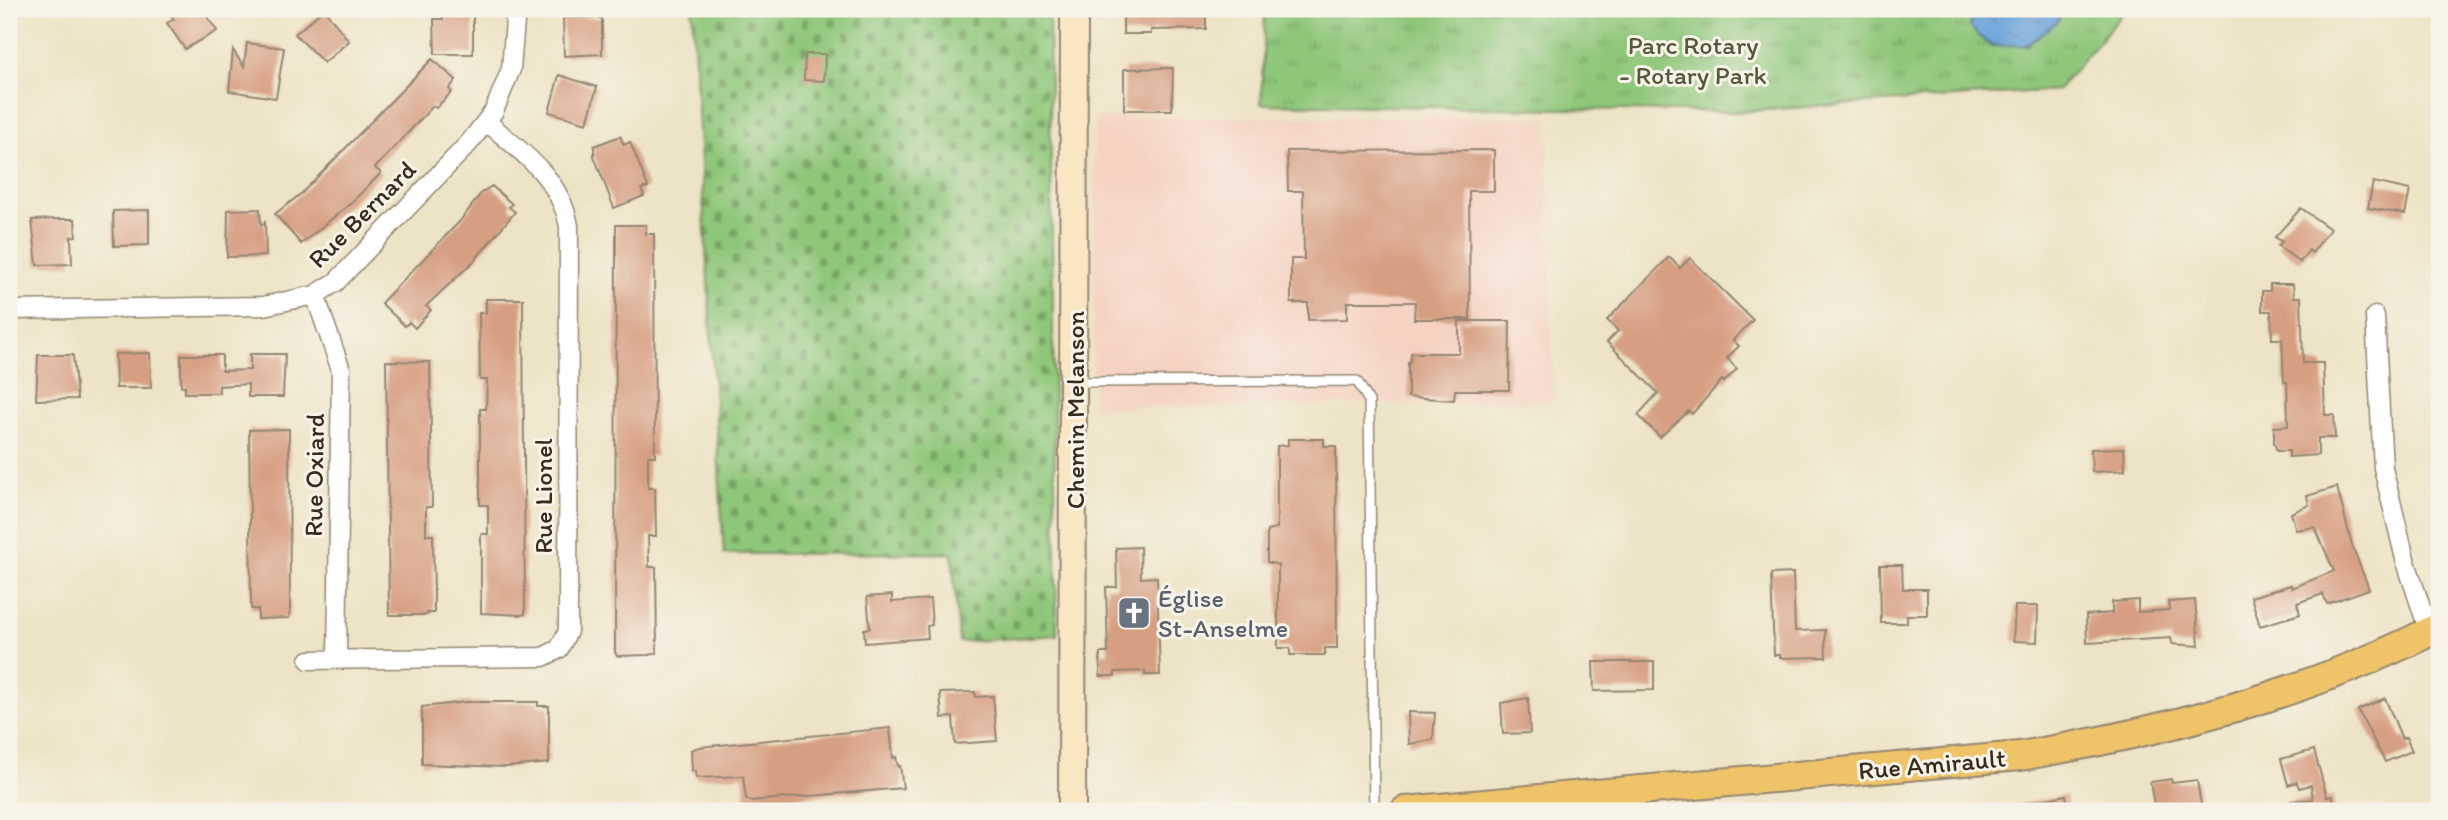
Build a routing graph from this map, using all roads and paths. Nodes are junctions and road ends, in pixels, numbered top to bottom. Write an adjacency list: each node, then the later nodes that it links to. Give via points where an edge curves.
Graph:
1 (516, 9): 3 (street, Rue Bernard, via 511,69)
2 (1074, 9): 7 (street, Chemin Melanson)
3 (486, 121): 4 (street, Rue Bernard, via 336,282); 9 (street, Rue Lionel, via 547,175 565,204 569,226 568,631 559,649 543,657)
4 (316, 295): 5 (street, Rue Bernard, via 263,306); 9 (street, Rue Oxiard, via 341,370)
5 (9, 310)
6 (2375, 316): 8 (street, via 2383,468 2405,559)
7 (1075, 382): 11 (street, Chemin Melanson); 12 (lane, via 1357,381 1369,401)
8 (2434, 629): 13 (main road, Rue Amirault, via 2391,652 2275,696 2062,749)
9 (337, 659): 10 (street, Rue Lionel)
10 (309, 660)
11 (1072, 811)
12 (1374, 811)
13 (1405, 811)

